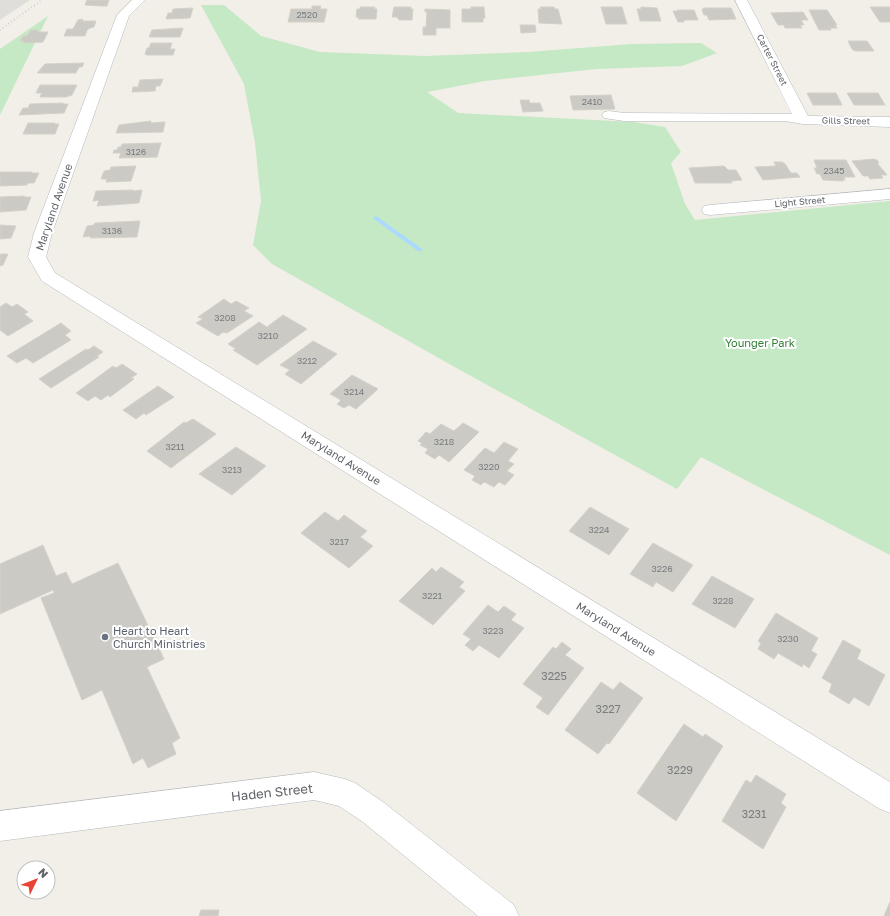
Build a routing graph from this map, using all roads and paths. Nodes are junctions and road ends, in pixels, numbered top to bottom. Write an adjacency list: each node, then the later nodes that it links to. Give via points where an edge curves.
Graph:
1 (139, 0): 8 (street, Maryland Avenue, via 123,15 43,233 37,257 48,277)
2 (742, 0): 4 (street, Carter Street)
3 (609, 115): 4 (street, Gills Street, via 785,117)
4 (803, 120): 5 (street, Gills Street)
5 (890, 122)
6 (890, 194): 7 (street, Light Street)
7 (710, 210)
8 (890, 799)
9 (0, 826): 10 (street, Haden Street, via 314,786 345,793 373,812)
10 (503, 916)

